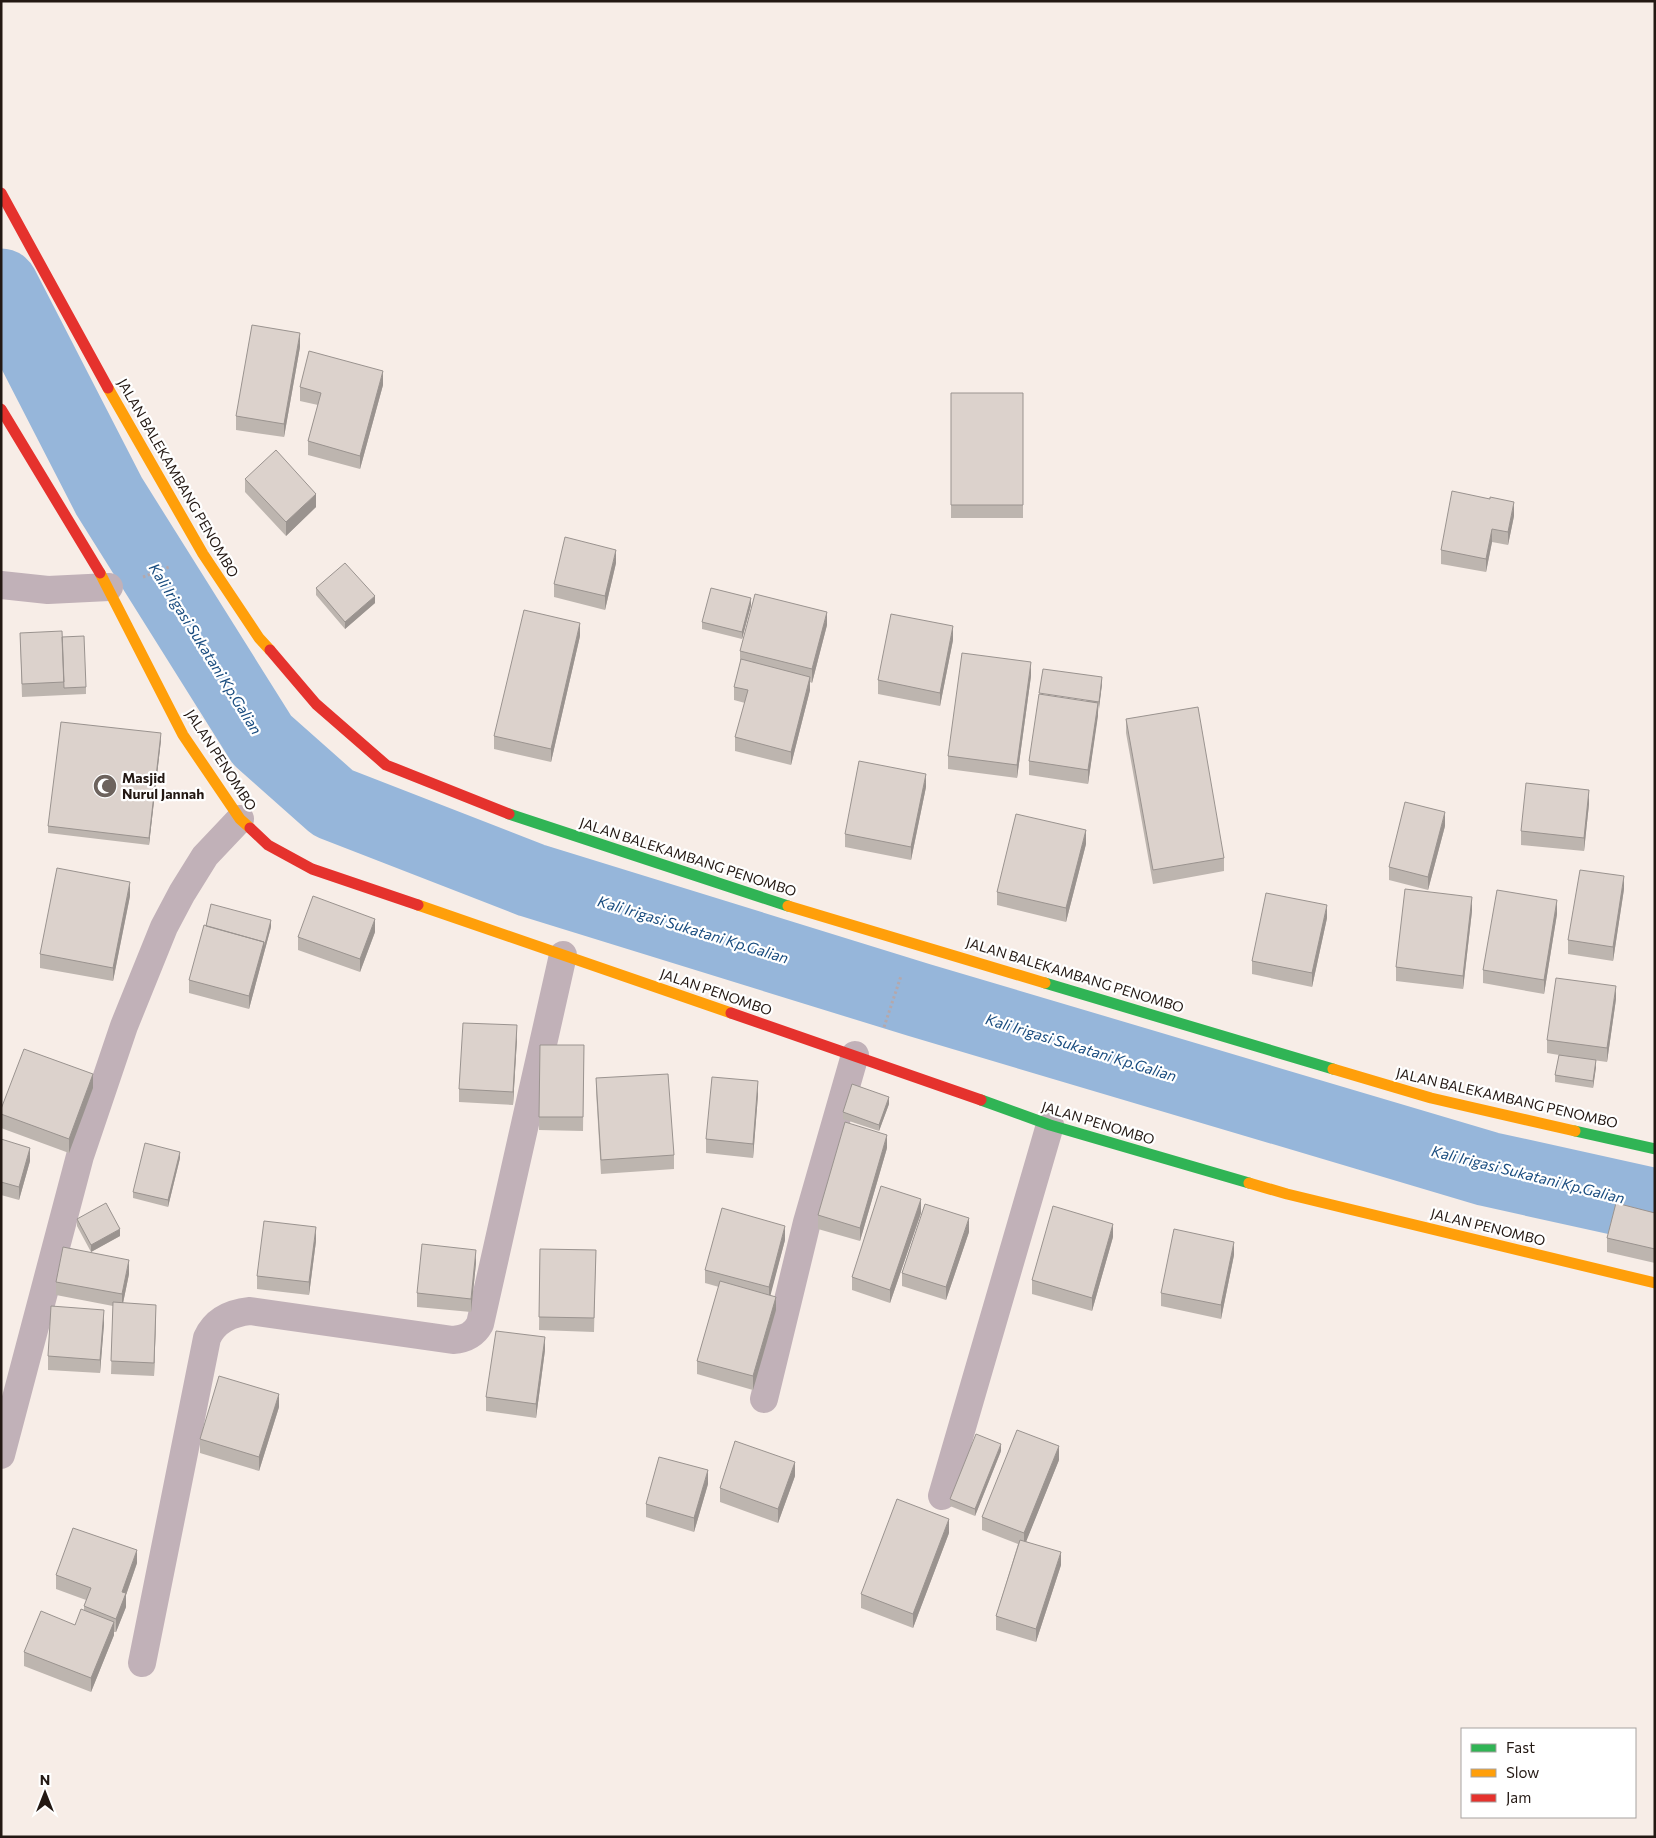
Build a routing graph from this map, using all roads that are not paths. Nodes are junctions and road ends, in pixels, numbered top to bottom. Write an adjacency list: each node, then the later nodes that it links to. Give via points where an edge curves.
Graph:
1 (1, 193): 9 (street, JALAN BALEKAMBANG PENOMBO, via 203,554 259,638 316,704 386,765 499,811 765,899 1431,1098)
2 (1, 409): 4 (street, JALAN PENOMBO)
3 (1, 585): 4 (street, via 48,590)
4 (109, 587): 5 (street, JALAN PENOMBO, via 183,735)
5 (240, 819): 6 (street, JALAN PENOMBO, via 268,845 312,869); 12 (street, via 206,856 182,893 164,928 124,1026 80,1156)
6 (563, 955): 7 (street, JALAN PENOMBO); 14 (street, via 480,1324 471,1335 453,1340 250,1311 236,1312 212,1328 207,1338)
7 (855, 1055): 8 (street, JALAN PENOMBO); 11 (street, via 807,1222)
8 (1050, 1125): 10 (street, JALAN PENOMBO, via 1287,1194); 13 (street)
9 (1655, 1149)
10 (1655, 1283)
11 (764, 1399)
12 (1, 1456)
13 (942, 1496)
14 (142, 1663)

